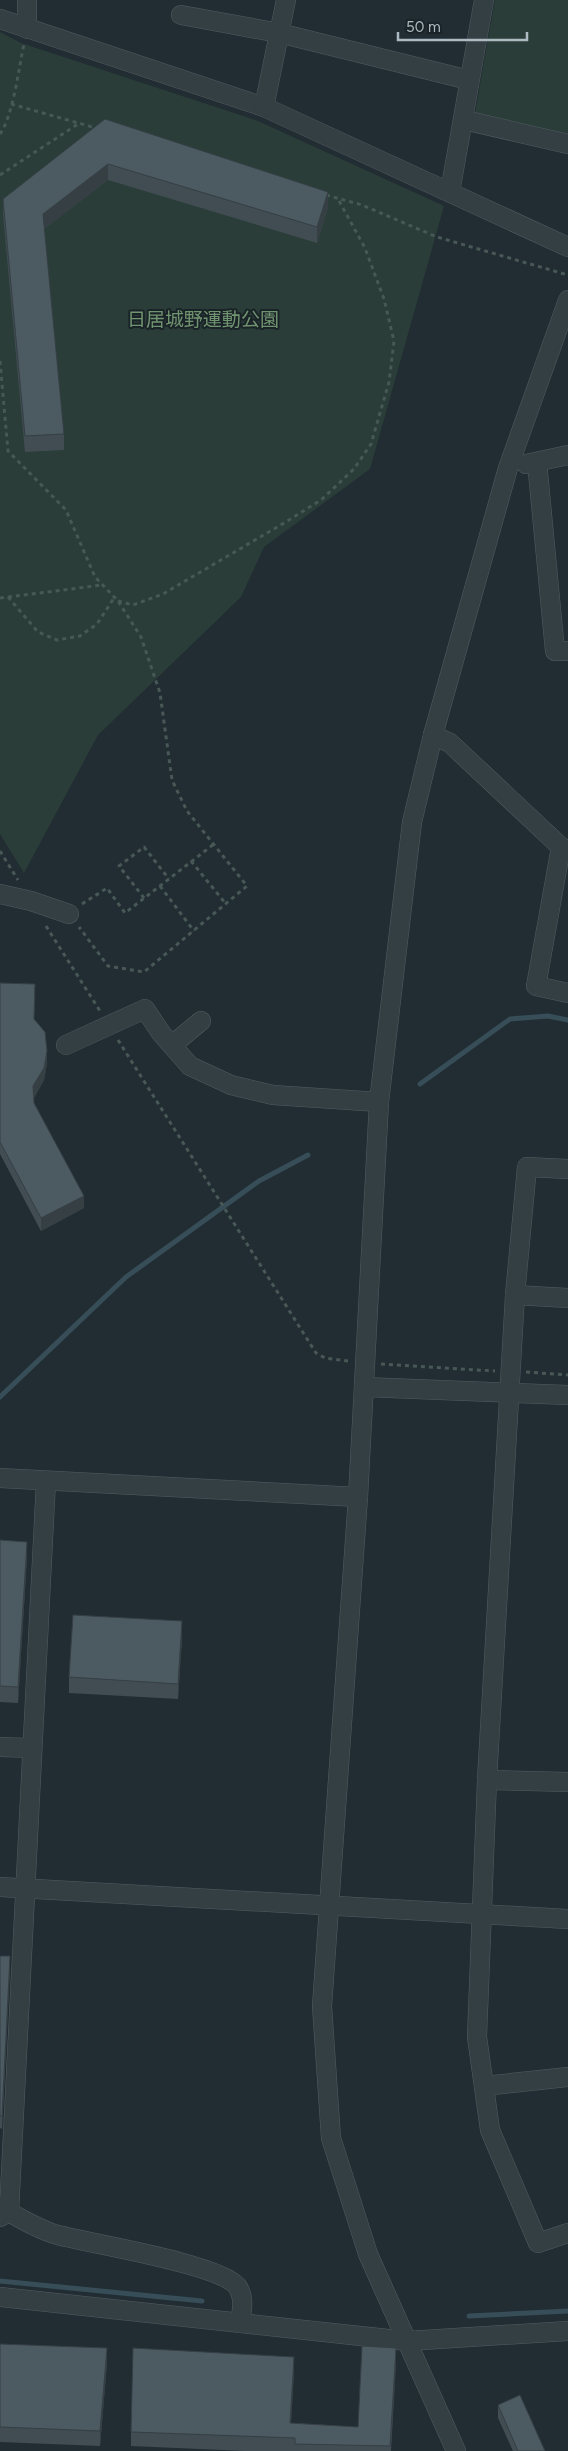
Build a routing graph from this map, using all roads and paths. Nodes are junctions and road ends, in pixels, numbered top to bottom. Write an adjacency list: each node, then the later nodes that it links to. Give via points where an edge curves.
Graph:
1 (27, 0): 6 (street)
2 (286, 0): 7 (street)
3 (484, 0): 8 (street)
4 (181, 15): 7 (street)
5 (0, 19): 6 (street)
6 (27, 29): 9 (path); 10 (street)
7 (279, 33): 8 (street); 10 (street)
8 (469, 80): 11 (street)
9 (10, 104): 12 (path); 14 (path)
10 (264, 107): 18 (street)
11 (464, 120): 15 (street); 18 (street)
12 (79, 123): 13 (path); 16 (path)
13 (98, 129)
14 (0, 134)
15 (568, 144)
16 (0, 175)
17 (318, 192): 19 (path)
18 (450, 192): 20 (street)
19 (338, 198): 21 (path, via 437,237); 32 (path, via 365,248 384,299 394,342 389,382 371,444 354,469 321,500 284,524 164,594 133,605)
20 (568, 247)
21 (568, 275)
22 (568, 300): 27 (street)
23 (0, 356): 24 (path)
24 (0, 361): 28 (path, via 8,451 66,510 95,577)
25 (568, 455): 26 (street)
26 (537, 462): 27 (street); 33 (street, via 554,651)
27 (508, 468): 34 (street)
28 (102, 585): 29 (path); 31 (path)
29 (8, 597): 30 (path); 31 (path, via 38,632 57,640 80,636 98,624)
30 (0, 598)
31 (114, 598): 32 (path)
32 (118, 601): 35 (path, via 141,637 160,692 172,780 187,812)
33 (568, 651)
34 (433, 735): 36 (street, via 450,743); 49 (street, via 412,822)
35 (214, 844): 37 (path); 42 (path, via 248,886)
36 (565, 849): 45 (street, via 536,986)
37 (191, 862): 38 (path); 42 (path)
38 (169, 879): 39 (path); 41 (path, via 144,847 119,866)
39 (160, 886): 41 (path); 44 (path)
40 (0, 894): 43 (street)
41 (144, 898): 43 (path, via 125,913 107,888)
42 (226, 904): 44 (path)
43 (69, 914): 44 (path, via 108,966 144,972)
44 (194, 931)
45 (568, 994)
46 (201, 1021): 48 (street)
47 (66, 1045): 48 (street, via 144,1009)
48 (172, 1045): 49 (street, via 190,1066 231,1085 273,1095)
49 (379, 1102): 55 (street)
50 (568, 1169): 53 (street, via 527,1167)
51 (210, 1184): 52 (path)
52 (234, 1222)
53 (515, 1295): 54 (street); 56 (street)
54 (568, 1298)
55 (364, 1387): 56 (street); 60 (street)
56 (509, 1392): 57 (street); 63 (street)
57 (568, 1395)
58 (0, 1478): 59 (street)
59 (46, 1481): 60 (street); 62 (street)
60 (358, 1497): 67 (street)
61 (0, 1747): 62 (street)
62 (32, 1748): 66 (street)
63 (487, 1780): 64 (street); 68 (street)
64 (568, 1782)
65 (0, 1887): 66 (street)
66 (25, 1888): 67 (street); 72 (street)
67 (330, 1904): 68 (street); 77 (street, via 322,2006 331,2138 368,2254)
68 (481, 1914): 69 (street); 71 (street, via 477,2037)
69 (568, 1919)
70 (568, 2077): 71 (street)
71 (484, 2086): 73 (street, via 490,2130 538,2242)
72 (3, 2212): 75 (street, via 56,2235 193,2266 225,2278 236,2286 242,2296)
73 (568, 2233)
74 (0, 2297): 75 (street)
75 (240, 2323): 77 (street)
76 (568, 2331): 77 (street)
77 (407, 2341): 78 (street)
78 (456, 2451)

